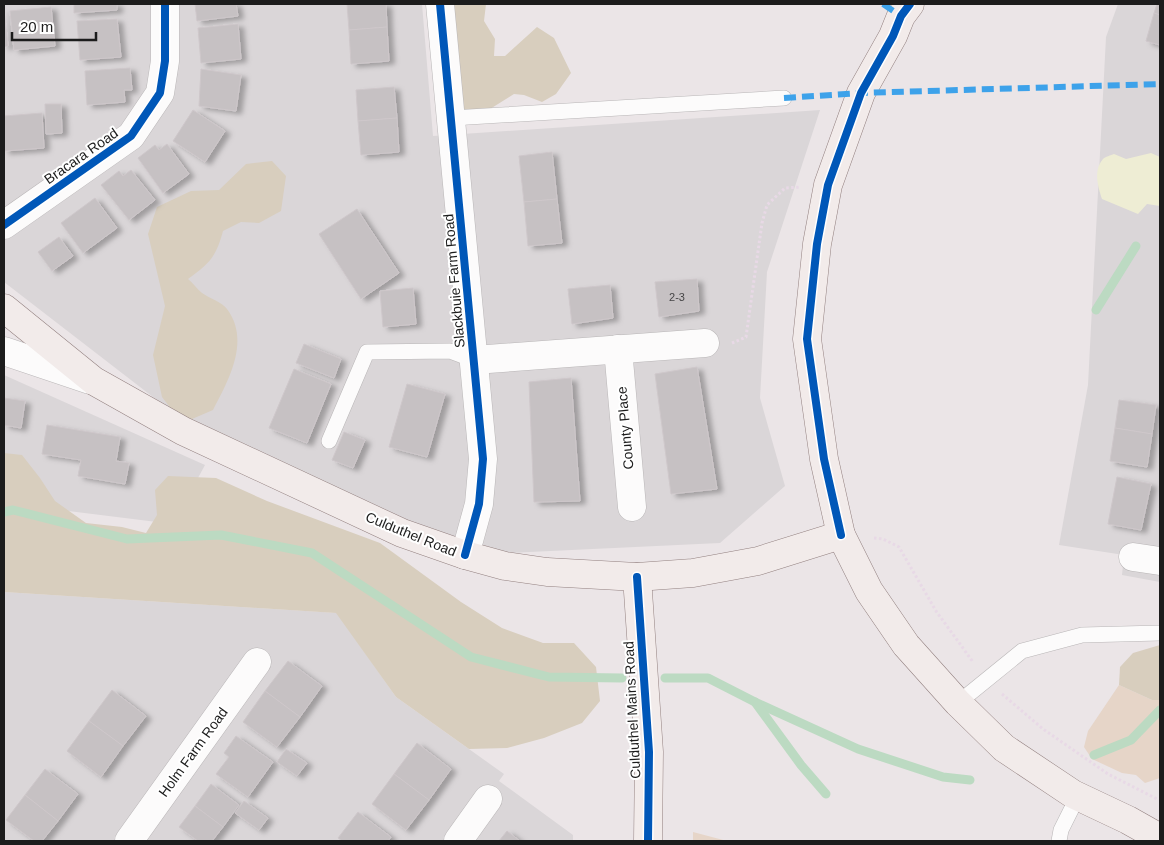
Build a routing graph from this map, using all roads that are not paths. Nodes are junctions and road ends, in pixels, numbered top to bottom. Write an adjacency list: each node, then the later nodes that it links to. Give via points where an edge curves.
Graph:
1 (165, 4): 6 (street, Bracara Road, via 165,61 160,93 131,136)
2 (440, 4): 5 (street, Slackbuie Farm Road)
3 (910, 4): 15 (main road, via 900,16 893,36 861,93 828,185 817,244 807,339 824,459)
4 (784, 98): 5 (lane)
5 (452, 118): 11 (street, Slackbuie Farm Road)
6 (4, 225)
7 (4, 308): 12 (main road, Culduthel Road)
8 (705, 342): 9 (street)
9 (618, 349): 11 (street); 14 (street, County Place)
10 (4, 351): 12 (street, Culduthel Road)
11 (474, 360): 13 (lane, via 450,351 367,352); 16 (street, Slackbuie Farm Road, via 483,459 479,504)
12 (94, 381): 16 (main road, Culduthel Road, via 192,435 402,534)
13 (328, 441)
14 (632, 507)
15 (841, 535): 19 (main road, Culduthel Road, via 758,561 693,573); 22 (main road, via 869,591 906,645)
16 (465, 555): 19 (main road, Culduthel Road, via 505,566 547,572)
17 (1133, 557): 18 (street)
18 (1160, 561)
19 (637, 577): 28 (main road, Culduthel Mains Road, via 649,752)
20 (1160, 633): 22 (lane, via 1082,635 1022,651)
21 (257, 662): 26 (street, Holm Farm Road)
22 (958, 703): 23 (main road, via 1004,748)
23 (1078, 796): 25 (main road); 29 (lane)
24 (488, 799): 27 (street)
25 (1160, 838)
26 (129, 841)
27 (458, 841)
28 (648, 841)
29 (1059, 841)

